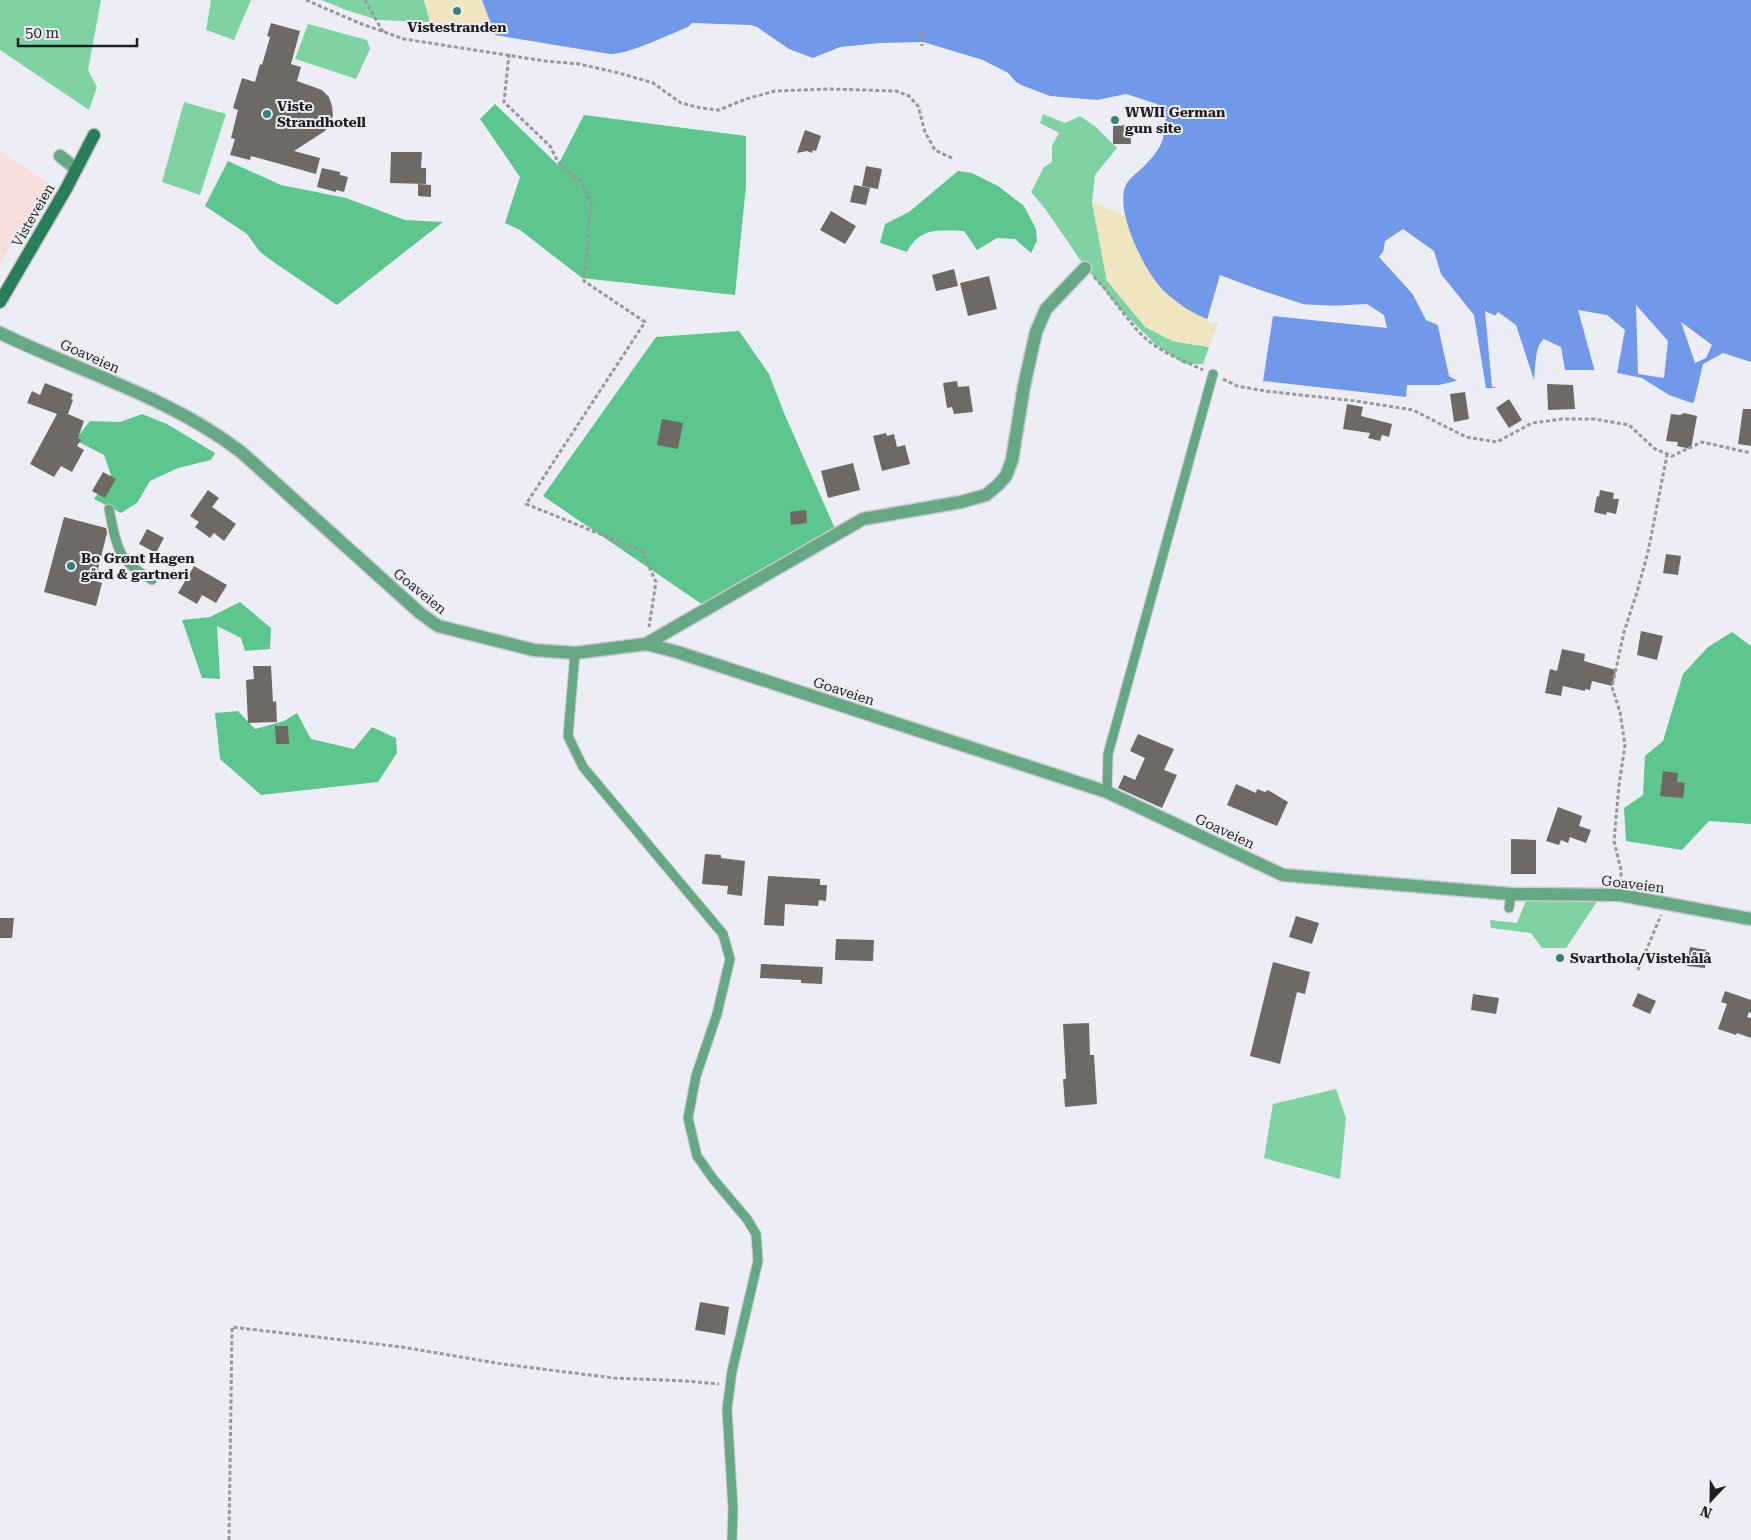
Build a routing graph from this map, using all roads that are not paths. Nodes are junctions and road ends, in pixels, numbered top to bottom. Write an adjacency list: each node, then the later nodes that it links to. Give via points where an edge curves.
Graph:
1 (94, 135): 3 (main road, Visteveien)
2 (60, 156): 3 (street)
3 (76, 169): 5 (main road, Visteveien)
4 (1085, 268): 10 (street, via 1046,310 1036,332 1012,460 1006,476 998,484 986,494 961,502 863,519)
5 (0, 302)
6 (0, 333): 11 (street, Goaveien, via 148,398 219,435 438,626 534,650)
7 (1213, 374): 12 (lane, via 1108,754)
8 (109, 509): 9 (lane, via 124,558)
9 (152, 580)
10 (646, 644): 11 (street, Goaveien); 12 (street, Goaveien)
11 (575, 653): 16 (lane, via 568,736 583,767 723,934 730,959 717,1014 696,1076 688,1118 697,1156 756,1234 758,1261 727,1409)
12 (1107, 792): 13 (street, Goaveien, via 1283,875)
13 (1511, 894): 14 (lane); 15 (street, Goaveien, via 1620,895)
14 (1509, 908)
15 (1751, 919)
16 (732, 1540)

